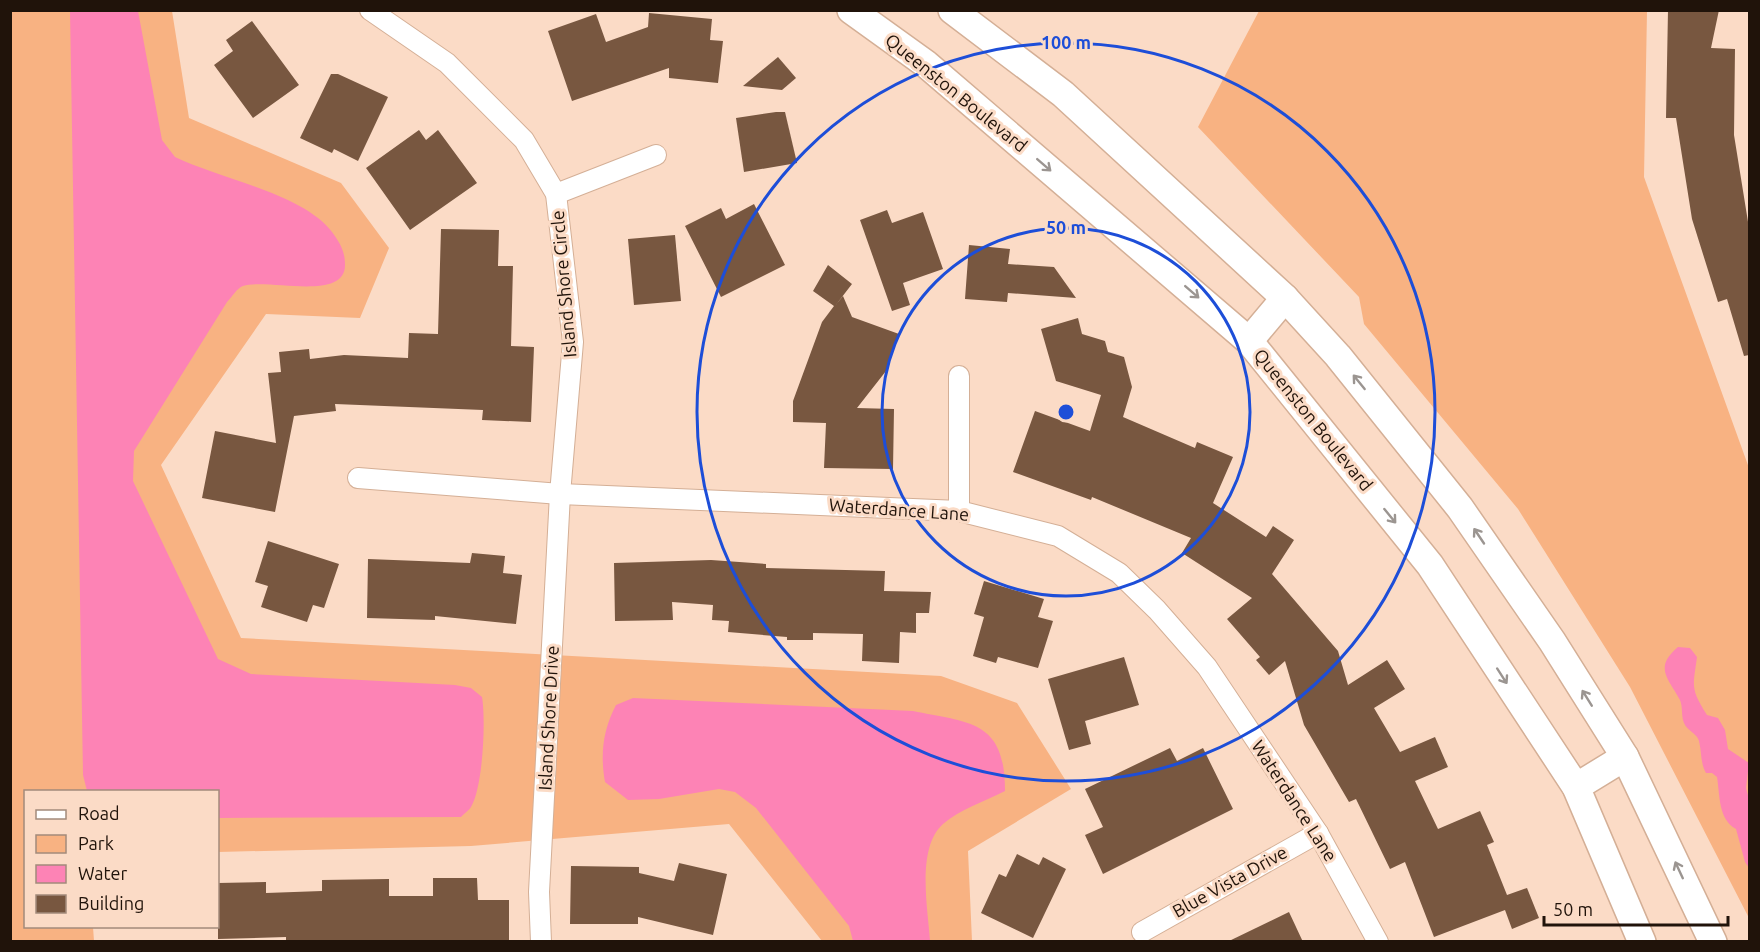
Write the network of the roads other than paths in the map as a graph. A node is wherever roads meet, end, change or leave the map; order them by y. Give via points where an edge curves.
1 (370, 10) edge
2 (851, 10) edge
3 (952, 10) edge
4 (656, 155) dead end
5 (556, 194) junction
6 (1285, 298) junction
7 (1249, 341) junction
8 (959, 376) dead end
9 (358, 478) dead end
10 (561, 494) junction
11 (959, 511) junction
12 (1625, 757) junction
13 (1576, 787) junction
14 (1318, 833) junction
15 (1142, 932) dead end
16 (541, 942) edge
17 (1378, 942) edge
18 (1642, 942) edge
19 (1713, 942) edge

1 - 5 street, Island Shore Circle via 447,63 524,140
2 -> 7 main road, Queenston Boulevard via 926,64
3 - 6 main road via 1063,94
4 - 5 street
5 - 10 street, Island Shore Circle via 573,342
6 - 7 main road
12 -> 6 main road via 1552,641 1460,508 1338,356
7 -> 13 main road, Queenston Boulevard via 1430,566
8 - 11 street
9 - 10 street, Waterdance Lane
10 - 11 street, Waterdance Lane
10 - 16 street, Island Shore Drive via 540,892
11 - 14 street, Waterdance Lane via 1058,536 1119,573 1207,667
12 - 13 main road
19 -> 12 main road
13 - 18 main road, Queenston Boulevard
14 - 15 street, Blue Vista Drive
14 - 17 street, Waterdance Lane

